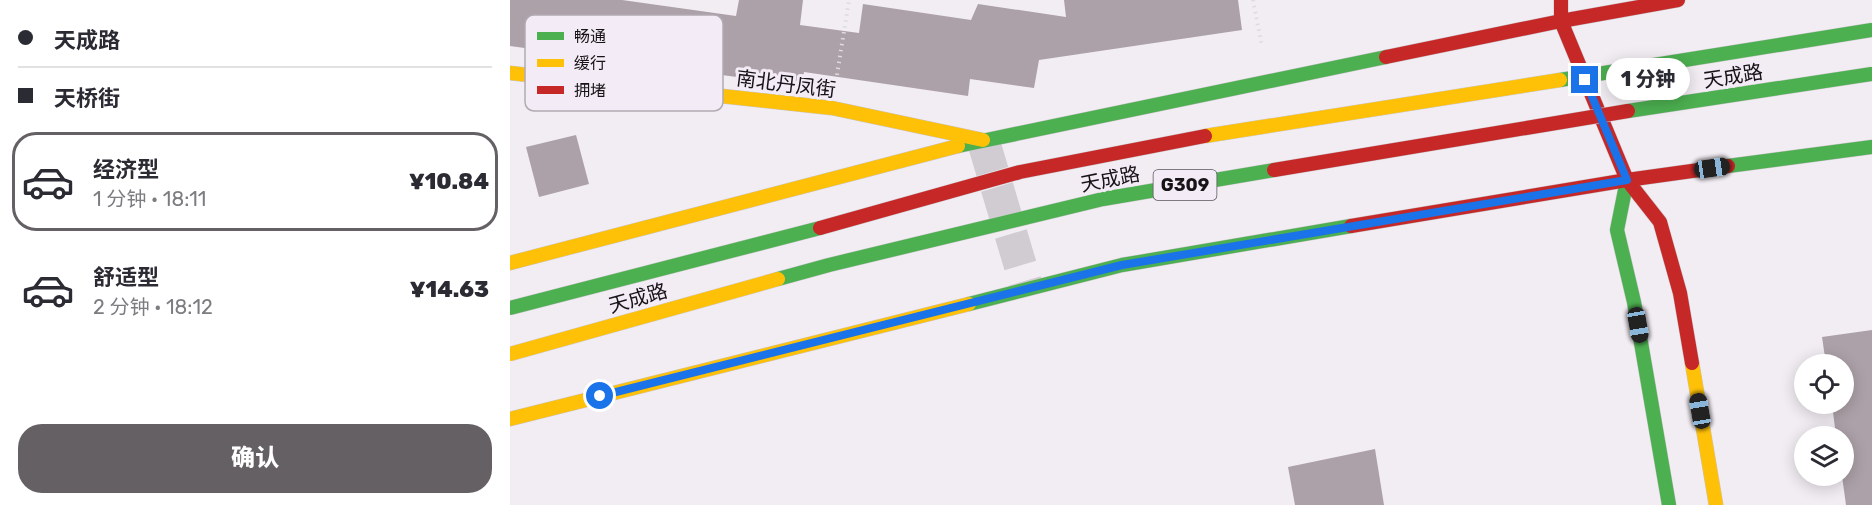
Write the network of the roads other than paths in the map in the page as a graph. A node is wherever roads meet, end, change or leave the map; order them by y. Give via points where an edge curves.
1 (1561, 0) edge
2 (1678, 0) edge
3 (1561, 21) junction
4 (1872, 30) edge
5 (510, 73) edge
6 (1872, 74) edge
7 (525, 75) edge
8 (723, 96) edge
9 (983, 140) junction
10 (1872, 147) edge
11 (1627, 180) junction
12 (510, 263) edge
13 (510, 308) edge
14 (510, 354) edge
15 (510, 419) edge
16 (1669, 505) edge
17 (1716, 505) edge

1 - 3 main road
2 - 3 main road
3 - 9 main road
3 - 11 main road
4 - 13 main road, 天成路 / G309, bridge via 1158,144 1020,172
5 - 7 main road, 南北丹凤街
6 - 14 main road, 天成路 / G309, bridge via 1506,130 1102,199 829,265
8 - 9 main road, 南北丹凤街 via 832,108
9 - 12 main road
10 - 11 main road
11 - 15 main road via 1122,265
11 - 16 main road via 1617,230 1634,302
11 - 17 main road via 1660,222 1680,293

